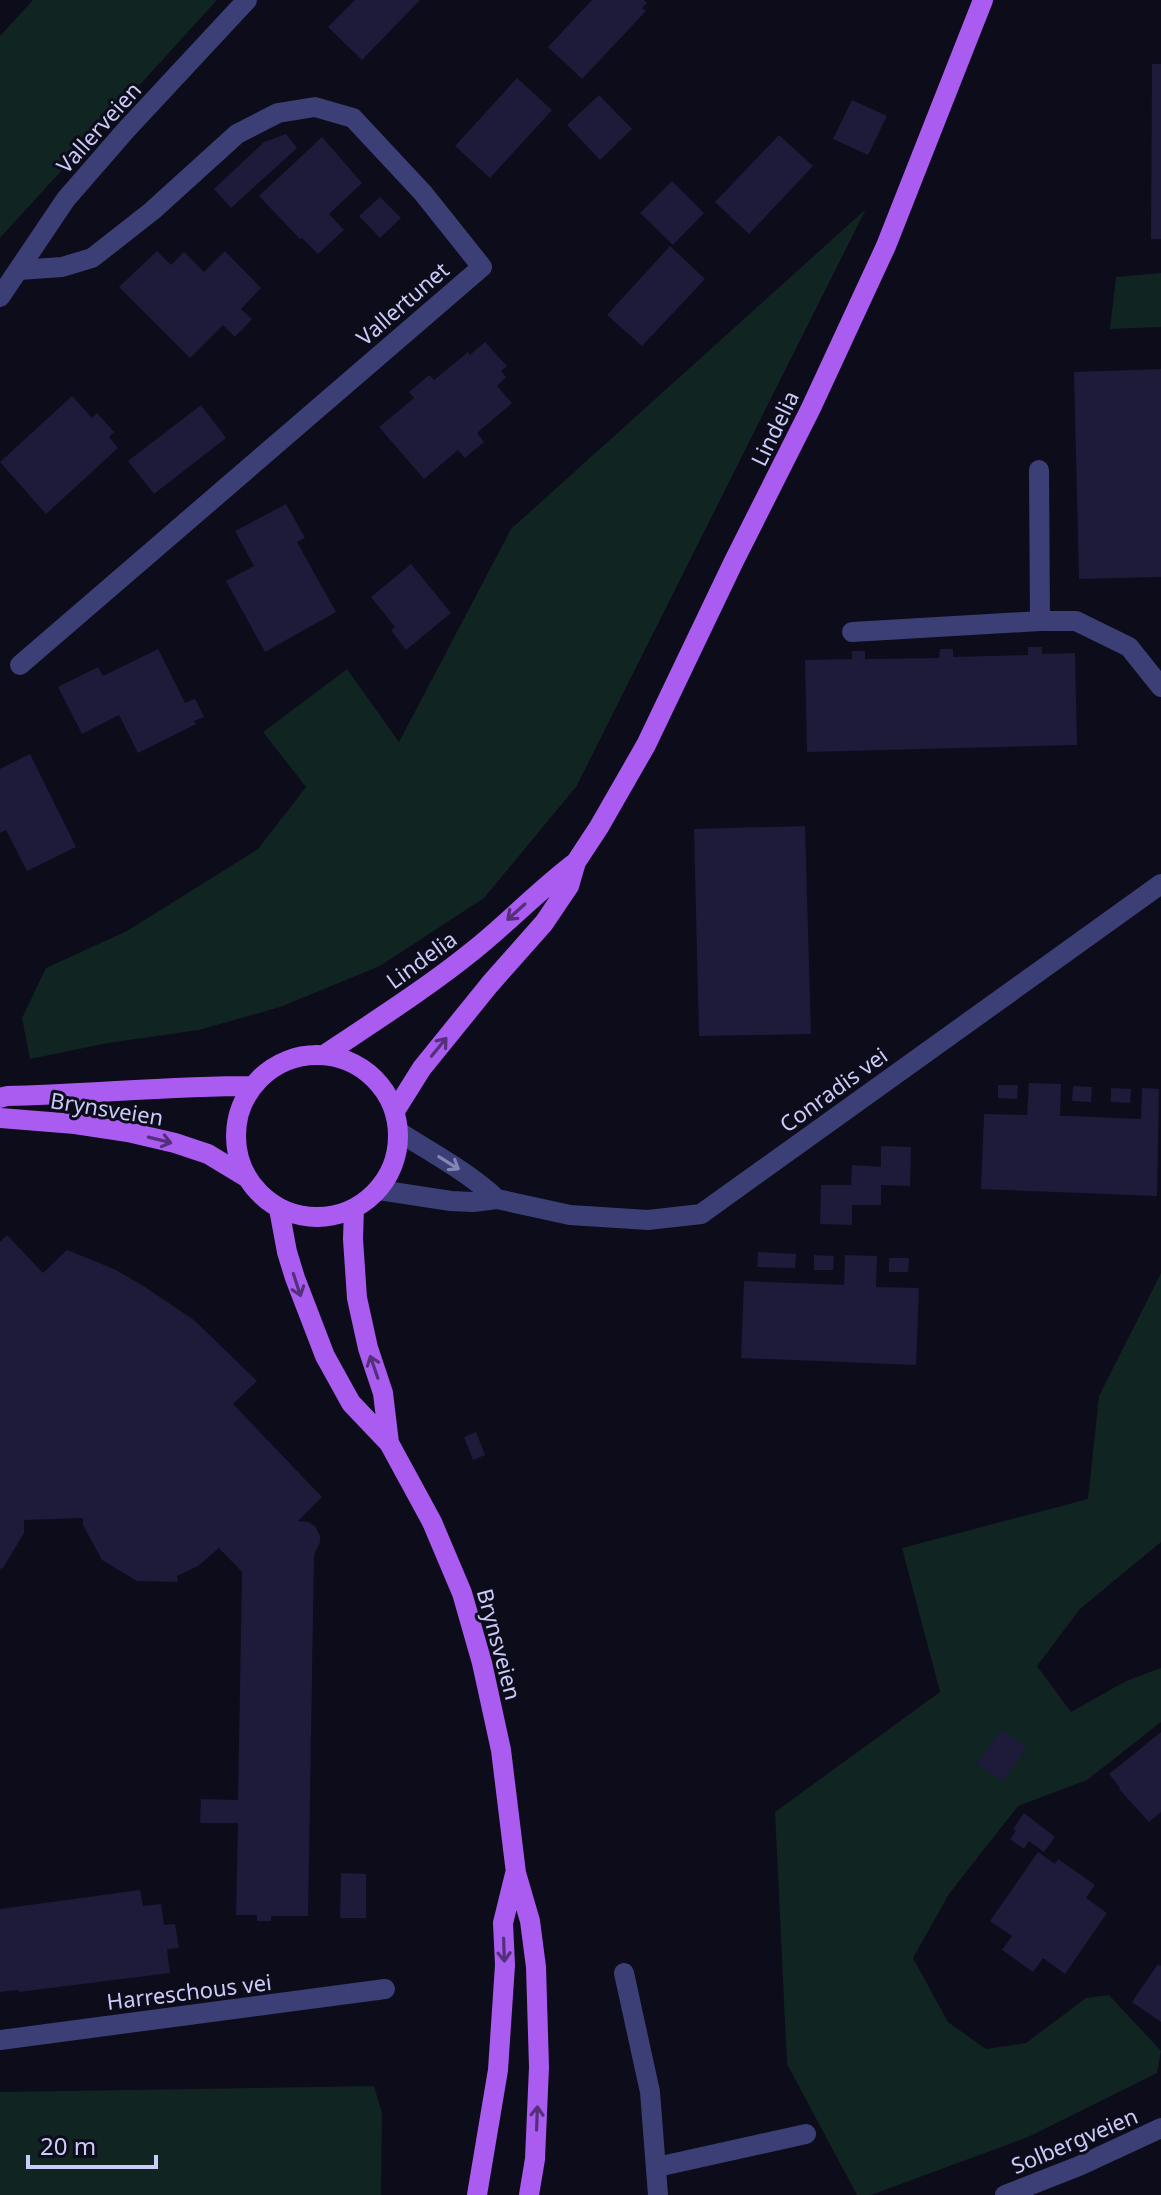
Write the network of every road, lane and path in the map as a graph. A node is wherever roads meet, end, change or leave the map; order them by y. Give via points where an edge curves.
1 (247, 0) edge
2 (983, 0) edge
3 (19, 270) junction
4 (0, 297) edge
5 (1039, 470) dead end
6 (1040, 621) junction
7 (852, 632) dead end
8 (20, 665) dead end
9 (1161, 687) edge
10 (576, 862) junction
11 (1161, 884) edge
12 (324, 1055) junction
13 (252, 1086) junction
14 (0, 1098) edge
15 (0, 1118) edge
16 (397, 1121) junction
17 (246, 1177) junction
18 (379, 1190) junction
19 (497, 1199) junction
20 (279, 1209) junction
21 (354, 1209) junction
22 (389, 1443) junction
23 (516, 1873) junction
24 (624, 1973) dead end
25 (385, 1989) dead end
26 (0, 2040) edge
27 (1161, 2128) edge
28 (806, 2134) dead end
29 (657, 2167) junction
30 (477, 2195) edge
31 (529, 2195) edge
32 (658, 2195) edge
33 (1005, 2195) edge

1 - 3 street, Vallerveien via 66,199
2 - 10 main road, Lindelia via 886,246 811,408 646,745
3 - 4 street, Vallerveien
3 - 8 street, Vallertunet via 62,267 92,258 237,134 278,113 315,107 353,118 482,267
5 - 6 street
6 - 7 street
6 - 9 street via 1076,621 1129,647
10 -> 12 main road, Lindelia via 476,949
16 -> 10 main road, Lindelia via 422,1068 544,923 569,886
11 - 19 street, Conradis vei via 701,1214 648,1220 570,1215
12 - 13 main road via 297,1057 272,1067
12 - 16 main road via 368,1072 384,1089
13 - 14 main road, Brynsveien
13 - 17 main road via 235,1131
15 -> 17 main road, Brynsveien via 140,1135 208,1154
16 - 18 main road via 395,1163
16 -> 19 street, Conradis vei
17 - 20 main road
18 - 19 street, Conradis vei via 451,1201
18 - 21 main road
20 - 21 main road via 304,1217
20 -> 22 main road, Brynsveien via 295,1278 325,1356 351,1403
22 -> 21 main road, Brynsveien via 383,1393 357,1298
22 - 23 main road, Brynsveien via 432,1522 470,1618 501,1750
23 -> 30 main road, Brynsveien via 503,1923 498,2070
31 -> 23 main road, Brynsveien via 539,2067 536,1967
24 - 29 street via 650,2092
25 - 26 street, Harreschous vei
27 - 33 street, Solbergveien
28 - 29 street
29 - 32 street

